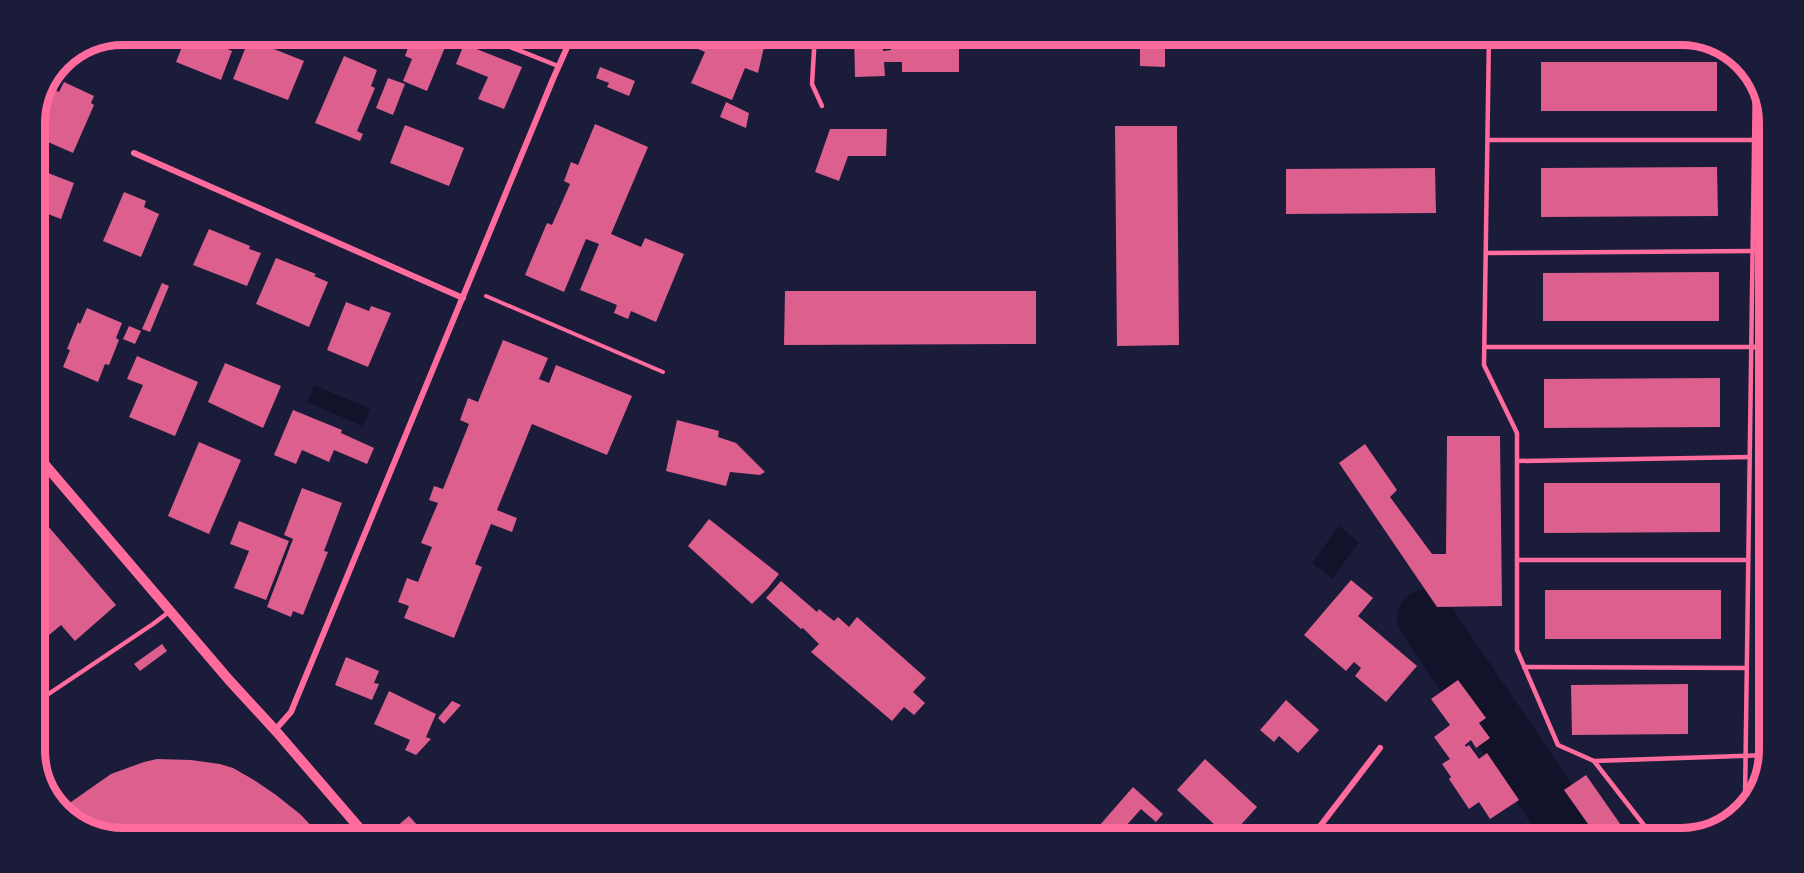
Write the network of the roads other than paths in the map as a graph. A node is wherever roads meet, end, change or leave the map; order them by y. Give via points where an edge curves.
1 (506, 45) edge
2 (514, 45) edge
3 (568, 45) edge
4 (814, 45) edge
5 (1489, 45) edge
6 (513, 48) junction
7 (558, 66) junction
8 (1755, 98) edge
9 (822, 106) dead end
10 (1488, 140) junction
11 (1755, 140) junction
12 (134, 153) dead end
13 (1753, 251) junction
14 (1486, 253) junction
15 (463, 298) junction
16 (1485, 347) junction
17 (1751, 347) junction
18 (1759, 347) edge
19 (1750, 457) junction
20 (1517, 461) junction
21 (45, 465) edge
22 (1517, 560) junction
23 (1748, 560) junction
24 (170, 611) junction
25 (1524, 666) junction
26 (1747, 668) junction
27 (45, 696) edge
28 (275, 730) junction
29 (1380, 748) dead end
30 (1746, 755) junction
31 (1758, 755) edge
32 (1594, 761) junction
33 (1745, 794) edge
34 (355, 828) edge
35 (1319, 828) edge
36 (1646, 828) edge

1 - 6 lane
2 - 6 lane
3 - 7 street
4 - 9 lane via 812,84
5 - 10 lane
6 - 7 lane
7 - 15 street
8 - 11 lane
10 - 11 lane
10 - 14 lane
11 - 13 lane
12 - 15 street
13 - 14 lane
13 - 17 lane
14 - 16 lane
15 - 28 street via 291,712
16 - 17 lane
16 - 20 lane via 1484,364 1517,433
17 - 18 street
17 - 19 lane
19 - 20 lane
19 - 23 lane
20 - 22 lane
21 - 24 street
22 - 23 lane
22 - 25 lane via 1517,650
23 - 26 lane
24 - 27 lane
24 - 28 street
25 - 26 lane
25 - 32 lane via 1558,745
26 - 30 lane
28 - 34 street
29 - 35 street
30 - 31 lane
30 - 32 lane
30 - 33 lane
32 - 36 lane

